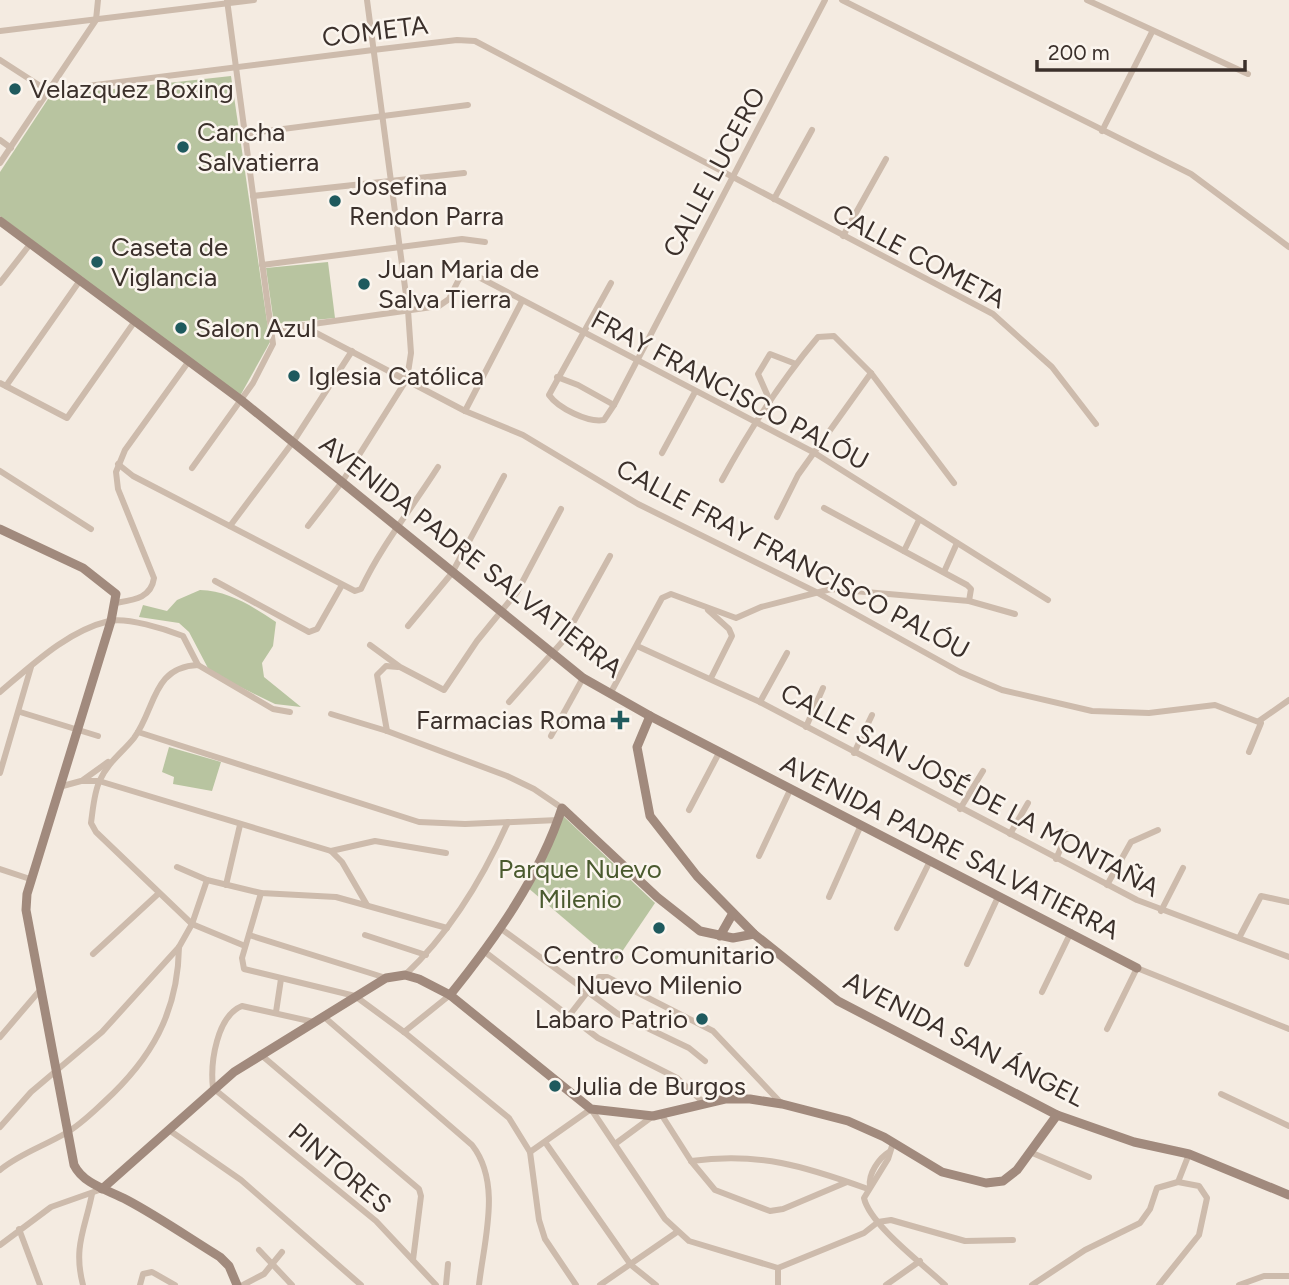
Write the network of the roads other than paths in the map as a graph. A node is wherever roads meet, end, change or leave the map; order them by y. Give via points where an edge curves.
1 (98, 0) edge
2 (254, 0) edge
3 (368, 0) edge
4 (825, 0) edge
5 (842, 0) edge
6 (1087, 0) edge
7 (228, 2) edge
8 (96, 20) junction
9 (0, 31) edge
10 (1152, 32) junction
11 (373, 50) junction
12 (0, 60) edge
13 (235, 68) junction
14 (1248, 74) dead end
15 (48, 91) junction
16 (468, 105) dead end
17 (382, 116) junction
18 (812, 130) dead end
19 (1102, 131) junction
20 (244, 134) junction
21 (0, 140) edge
22 (11, 148) junction
23 (886, 159) dead end
24 (0, 163) edge
25 (464, 173) dead end
26 (732, 178) junction
27 (392, 180) junction
28 (253, 196) junction
29 (774, 200) junction
30 (0, 221) edge
31 (844, 236) junction
32 (485, 242) dead end
33 (31, 243) junction
34 (399, 246) junction
35 (1289, 247) edge
36 (262, 265) junction
37 (80, 279) junction
38 (611, 283) dead end
39 (0, 284) edge
40 (522, 301) junction
41 (408, 310) junction
42 (135, 321) junction
43 (301, 325) junction
44 (271, 330) junction
45 (583, 332) junction
46 (352, 351) junction
47 (189, 361) junction
48 (636, 361) junction
49 (796, 364) junction
50 (871, 373) junction
51 (557, 377) junction
52 (407, 379) junction
53 (3, 385) edge
54 (695, 392) junction
55 (241, 400) junction
56 (770, 401) junction
57 (614, 405) junction
58 (465, 411) junction
59 (754, 422) junction
60 (1096, 424) dead end
61 (293, 442) junction
62 (813, 452) junction
63 (662, 453) dead end
64 (118, 464) junction
65 (438, 467) dead end
66 (192, 468) dead end
67 (0, 471) edge
68 (504, 476) dead end
69 (722, 480) dead end
70 (342, 482) junction
71 (954, 483) dead end
72 (824, 508) dead end
73 (561, 509) dead end
74 (777, 517) dead end
75 (919, 520) junction
76 (230, 526) junction
77 (308, 526) dead end
78 (91, 529) dead end
79 (398, 530) junction
80 (2, 534) edge
81 (957, 543) junction
82 (904, 551) junction
83 (610, 556) dead end
84 (944, 572) junction
85 (452, 573) junction
86 (215, 581) dead end
87 (342, 585) junction
88 (816, 592) junction
89 (115, 598) junction
90 (1048, 600) dead end
91 (969, 601) junction
92 (707, 609) junction
93 (502, 612) junction
94 (1015, 614) dead end
95 (111, 621) junction
96 (408, 626) dead end
97 (370, 645) dead end
98 (637, 646) junction
99 (551, 653) junction
100 (787, 653) dead end
101 (32, 665) junction
102 (198, 665) junction
103 (400, 667) junction
104 (583, 678) junction
105 (711, 678) junction
106 (823, 688) dead end
107 (0, 692) edge
108 (610, 694) junction
109 (1289, 700) edge
110 (509, 702) dead end
111 (760, 702) junction
112 (20, 712) junction
113 (290, 712) dead end
114 (331, 714) dead end
115 (872, 715) dead end
116 (650, 716) junction
117 (1259, 721) junction
118 (806, 727) junction
119 (78, 728) junction
120 (387, 731) junction
121 (138, 732) junction
122 (98, 736) dead end
123 (551, 736) dead end
124 (720, 751) junction
125 (1249, 752) dead end
126 (854, 754) junction
127 (113, 759) junction
128 (984, 771) dead end
129 (0, 773) edge
130 (81, 781) junction
131 (99, 781) junction
132 (58, 787) junction
133 (791, 788) junction
134 (1028, 803) dead end
135 (562, 808) junction
136 (960, 809) junction
137 (689, 810) dead end
138 (558, 820) junction
139 (508, 822) junction
140 (240, 825) junction
141 (861, 825) junction
142 (1158, 830) dead end
143 (1010, 834) junction
144 (1067, 834) dead end
145 (331, 851) junction
146 (446, 853) dead end
147 (759, 856) dead end
148 (1056, 859) junction
149 (930, 861) junction
150 (177, 867) dead end
151 (1183, 868) dead end
152 (0, 869) edge
153 (30, 879) junction
154 (207, 880) junction
155 (226, 885) junction
156 (1107, 885) junction
157 (261, 893) junction
158 (158, 894) junction
159 (829, 897) dead end
160 (998, 897) junction
161 (1289, 902) edge
162 (367, 905) junction
163 (1161, 911) junction
164 (733, 914) junction
165 (192, 924) junction
166 (447, 928) junction
167 (500, 928) junction
168 (897, 928) dead end
169 (1071, 932) junction
170 (754, 934) junction
171 (249, 935) junction
172 (365, 935) dead end
173 (720, 936) junction
174 (1239, 938) junction
175 (245, 946) junction
176 (178, 947) junction
177 (485, 952) junction
178 (93, 954) dead end
179 (426, 955) junction
180 (1289, 957) edge
181 (967, 964) dead end
182 (1137, 968) junction
183 (405, 975) junction
184 (386, 978) junction
185 (281, 979) junction
186 (41, 989) junction
187 (1042, 992) dead end
188 (587, 993) junction
189 (450, 995) junction
190 (355, 996) junction
191 (276, 1012) junction
192 (323, 1016) junction
193 (568, 1017) junction
194 (314, 1022) junction
195 (1107, 1029) dead end
196 (1289, 1029) edge
197 (404, 1032) junction
198 (0, 1037) edge
199 (260, 1054) junction
200 (705, 1061) dead end
201 (55, 1072) junction
202 (213, 1088) junction
203 (1221, 1094) dead end
204 (704, 1103) junction
205 (782, 1104) junction
206 (591, 1109) junction
207 (657, 1115) junction
208 (1057, 1115) junction
209 (1289, 1126) edge
210 (0, 1127) edge
211 (169, 1130) junction
212 (66, 1133) junction
213 (545, 1142) junction
214 (615, 1144) junction
215 (891, 1148) junction
216 (530, 1152) junction
217 (1030, 1152) junction
218 (1189, 1154) junction
219 (691, 1161) junction
220 (0, 1170) edge
221 (1089, 1177) dead end
222 (847, 1182) junction
223 (1178, 1182) junction
224 (869, 1187) junction
225 (102, 1189) junction
226 (92, 1194) junction
227 (1289, 1195) edge
228 (878, 1222) junction
229 (19, 1229) junction
230 (677, 1232) junction
231 (1013, 1240) dead end
232 (0, 1245) edge
233 (259, 1250) dead end
234 (282, 1252) dead end
235 (413, 1260) junction
236 (920, 1261) junction
237 (448, 1264) dead end
238 (272, 1265) junction
239 (631, 1265) junction
240 (778, 1268) junction
241 (1289, 1276) edge
242 (1165, 1278) junction
243 (479, 1282) edge
244 (40, 1285) edge
245 (83, 1285) edge
246 (140, 1285) edge
247 (175, 1285) edge
248 (237, 1285) edge
249 (243, 1285) edge
250 (292, 1285) edge
251 (361, 1285) edge
252 (436, 1285) edge
253 (446, 1285) edge
254 (486, 1285) edge
255 (576, 1285) edge
256 (600, 1285) edge
257 (656, 1285) edge
258 (778, 1285) edge
259 (886, 1285) edge
260 (945, 1285) edge
261 (1032, 1285) edge
262 (1158, 1285) edge
263 (1172, 1285) edge
264 (1239, 1285) edge

1 - 8 street
2 - 7 street
3 - 11 street
4 - 26 street, CALLE LUCERO
5 - 19 street
6 - 10 street
7 - 8 street
7 - 13 street
8 - 9 street
8 - 15 street
10 - 14 street
10 - 19 street
11 - 13 street, COMETA
11 - 17 street
11 - 26 street, COMETA via 475,41
12 - 15 street
13 - 15 street, COMETA
13 - 20 street
15 - 22 street
16 - 17 street
17 - 20 street
17 - 27 street
18 - 29 street
19 - 35 street via 1207,184
20 - 28 street
21 - 22 street
22 - 24 street
23 - 31 street
25 - 27 street
26 - 29 street, CALLE COMETA
26 - 48 street, CALLE LUCERO
27 - 28 street
27 - 34 street
28 - 36 street
29 - 31 street, CALLE COMETA
30 - 33 street, AVENIDA PADRE SALVATIERRA
31 - 60 street, CALLE COMETA via 993,314 1052,367
32 - 34 street via 462,239
33 - 37 street, AVENIDA PADRE SALVATIERRA
33 - 39 street
34 - 36 street
34 - 41 street
36 - 44 street
37 - 42 street, AVENIDA PADRE SALVATIERRA
37 - 53 street
38 - 45 street
40 - 41 street, FRAY FRANCISCO PALÓU via 469,272 461,275 449,299 439,306
40 - 45 street, FRAY FRANCISCO PALÓU
40 - 58 street
41 - 43 street
41 - 52 street via 411,353
42 - 47 street, AVENIDA PADRE SALVATIERRA
42 - 53 street via 69,416 64,418
43 - 44 street
43 - 46 street, CALLE FRAY FRANCISCO PALÓU
44 - 55 street via 273,344
45 - 48 street, FRAY FRANCISCO PALÓU
45 - 51 street
46 - 52 street, CALLE FRAY FRANCISCO PALÓU
46 - 61 street
47 - 55 street, AVENIDA PADRE SALVATIERRA
47 - 64 street
48 - 54 street, FRAY FRANCISCO PALÓU
48 - 57 street, CALLE LUCERO
49 - 50 street via 818,337 834,336
49 - 56 street
49 - 56 street via 770,354 758,374
50 - 62 street
50 - 71 street
51 - 57 street
51 - 57 street, CALLE LUCERO via 549,395 583,417 604,420
52 - 58 street, CALLE FRAY FRANCISCO PALÓU
52 - 70 street
54 - 59 street, FRAY FRANCISCO PALÓU
54 - 63 street
55 - 61 street, AVENIDA PADRE SALVATIERRA
55 - 66 street
56 - 59 street
58 - 88 street, CALLE FRAY FRANCISCO PALÓU via 523,435 638,503
59 - 62 street, FRAY FRANCISCO PALÓU
59 - 69 street
61 - 70 street, AVENIDA PADRE SALVATIERRA
61 - 76 street
62 - 74 street
62 - 75 street, FRAY FRANCISCO PALÓU
64 - 76 street
64 - 89 street via 118,489 154,578 147,594
65 - 79 street
67 - 78 street
68 - 85 street
70 - 77 street
70 - 79 street, AVENIDA PADRE SALVATIERRA
72 - 82 street
73 - 93 street
75 - 81 street, FRAY FRANCISCO PALÓU
75 - 82 street
76 - 87 street
79 - 85 street, AVENIDA PADRE SALVATIERRA
79 - 87 street via 375,558 361,589
80 - 89 street via 83,568
81 - 84 street
81 - 90 street, FRAY FRANCISCO PALÓU
82 - 84 street
83 - 99 street via 573,626
84 - 91 street via 971,589
85 - 93 street, AVENIDA PADRE SALVATIERRA
85 - 96 street
86 - 87 street via 309,632 317,629
88 - 91 street via 891,592
88 - 92 street via 736,618
88 - 117 street, CALLE FRAY FRANCISCO PALÓU via 1002,690 1092,711 1149,713 1215,705
89 - 95 street
91 - 94 street
92 - 98 street via 666,595
92 - 105 street via 732,636
93 - 99 street, AVENIDA PADRE SALVATIERRA
93 - 103 street via 444,690
95 - 101 street via 82,632
95 - 102 street via 162,628 183,636
95 - 119 street
97 - 103 street
98 - 105 street, CALLE SAN JOSÉ DE LA MONTAÑA
98 - 108 street
99 - 104 street, AVENIDA PADRE SALVATIERRA
99 - 110 street
100 - 111 street
101 - 107 street
101 - 112 street
102 - 113 street via 274,709
102 - 121 street via 183,665 171,672
103 - 120 street via 386,666 377,675
104 - 108 street, AVENIDA PADRE SALVATIERRA
104 - 123 street
105 - 111 street, CALLE SAN JOSÉ DE LA MONTAÑA
106 - 118 street
108 - 116 street, AVENIDA PADRE SALVATIERRA
109 - 117 street
111 - 118 street, CALLE SAN JOSÉ DE LA MONTAÑA
112 - 119 street
112 - 129 street
114 - 120 street
115 - 126 street
116 - 124 street, AVENIDA PADRE SALVATIERRA
116 - 164 street, AVENIDA SAN ÁNGEL via 637,747 650,816
117 - 125 street via 1259,733
118 - 126 street, CALLE SAN JOSÉ DE LA MONTAÑA
119 - 122 street
119 - 132 street
120 - 135 street via 507,776
121 - 127 street
121 - 139 street via 418,821
124 - 133 street, AVENIDA PADRE SALVATIERRA
124 - 137 street
126 - 136 street, CALLE SAN JOSÉ DE LA MONTAÑA
127 - 130 street
127 - 131 street
128 - 136 street
130 - 131 street
130 - 132 street
131 - 140 street
131 - 158 street via 93,828
132 - 153 street
133 - 141 street, AVENIDA PADRE SALVATIERRA
133 - 147 street
134 - 143 street
135 - 138 street
135 - 173 street via 657,897 700,931
136 - 143 street, CALLE SAN JOSÉ DE LA MONTAÑA
138 - 139 street
138 - 167 street via 547,849
139 - 166 street
140 - 145 street
140 - 155 street
141 - 149 street, AVENIDA PADRE SALVATIERRA
141 - 159 street
142 - 156 street via 1131,842
143 - 148 street, CALLE SAN JOSÉ DE LA MONTAÑA
144 - 148 street
145 - 146 street via 375,841
145 - 162 street
148 - 156 street, CALLE SAN JOSÉ DE LA MONTAÑA
149 - 160 street, AVENIDA PADRE SALVATIERRA
149 - 168 street
150 - 154 street
151 - 163 street
152 - 153 street
153 - 186 street via 26,910
154 - 155 street
154 - 165 street
155 - 157 street
156 - 163 street, CALLE SAN JOSÉ DE LA MONTAÑA
157 - 162 street via 336,897
157 - 171 street
158 - 165 street
158 - 178 street
160 - 169 street, AVENIDA PADRE SALVATIERRA
160 - 181 street
161 - 174 street via 1261,895
162 - 166 street
163 - 174 street, CALLE SAN JOSÉ DE LA MONTAÑA
164 - 170 street, AVENIDA SAN ÁNGEL
164 - 173 street
165 - 175 street
165 - 176 street
166 - 179 street
167 - 177 street
167 - 188 street
169 - 182 street, AVENIDA PADRE SALVATIERRA
169 - 187 street
170 - 173 street
170 - 208 street, AVENIDA SAN ÁNGEL via 838,1001
171 - 175 street
171 - 184 street
172 - 179 street
174 - 180 street, CALLE SAN JOSÉ DE LA MONTAÑA
175 - 185 street via 244,969
176 - 201 street via 102,1032
176 - 212 street via 169,1009 144,1062
177 - 189 street
177 - 193 street
179 - 183 street
182 - 195 street
182 - 196 street
183 - 184 street
183 - 189 street
184 - 190 street
185 - 190 street
185 - 191 street
186 - 198 street
186 - 201 street
188 - 193 street
188 - 200 street
188 - 205 street via 599,977 607,977 703,1024
189 - 197 street
189 - 206 street
190 - 192 street
190 - 197 street
191 - 194 street
191 - 202 street via 242,1006 228,1015 214,1060
192 - 194 street
192 - 243 street via 482,1157 489,1193
193 - 204 street via 598,1038 677,1077
194 - 199 street
197 - 216 street via 509,1118
199 - 202 street
199 - 235 street via 419,1189
201 - 210 street
201 - 212 street
202 - 211 street
202 - 235 street, PINTORES via 376,1221
203 - 209 street
204 - 205 street via 751,1098
204 - 207 street
205 - 215 street via 848,1121
206 - 207 street
206 - 213 street
206 - 214 street
207 - 214 street
207 - 219 street
208 - 217 street
208 - 218 street, AVENIDA SAN ÁNGEL via 1134,1142
211 - 225 street
211 - 251 street via 241,1180
212 - 220 street
212 - 225 street via 77,1170
213 - 216 street
213 - 239 street
214 - 230 street
215 - 217 street via 942,1172 985,1183 1003,1181
215 - 224 street
216 - 255 street via 545,1238
217 - 221 street
218 - 223 street
218 - 227 street, AVENIDA SAN ÁNGEL
219 - 222 street via 728,1156 758,1159 796,1165
219 - 222 street via 718,1192 770,1210 783,1209
222 - 224 street
223 - 242 street via 1205,1191 1207,1208 1199,1235
223 - 261 street via 1157,1188 1140,1223 1085,1250
224 - 228 street via 865,1203
225 - 226 street
225 - 248 street via 220,1257
226 - 229 street via 51,1207
226 - 245 street via 79,1242 77,1263
228 - 231 street via 891,1220 965,1241
228 - 236 street
228 - 240 street via 864,1233
229 - 232 street
229 - 244 street
230 - 239 street
230 - 240 street via 689,1241
233 - 238 street
234 - 238 street
235 - 252 street, PINTORES
236 - 259 street
236 - 260 street
237 - 253 street
238 - 249 street
238 - 250 street
239 - 256 street
239 - 257 street
240 - 258 street
241 - 264 street via 1264,1276
242 - 262 street
242 - 263 street
243 - 254 street
246 - 247 street via 143,1274 152,1272

